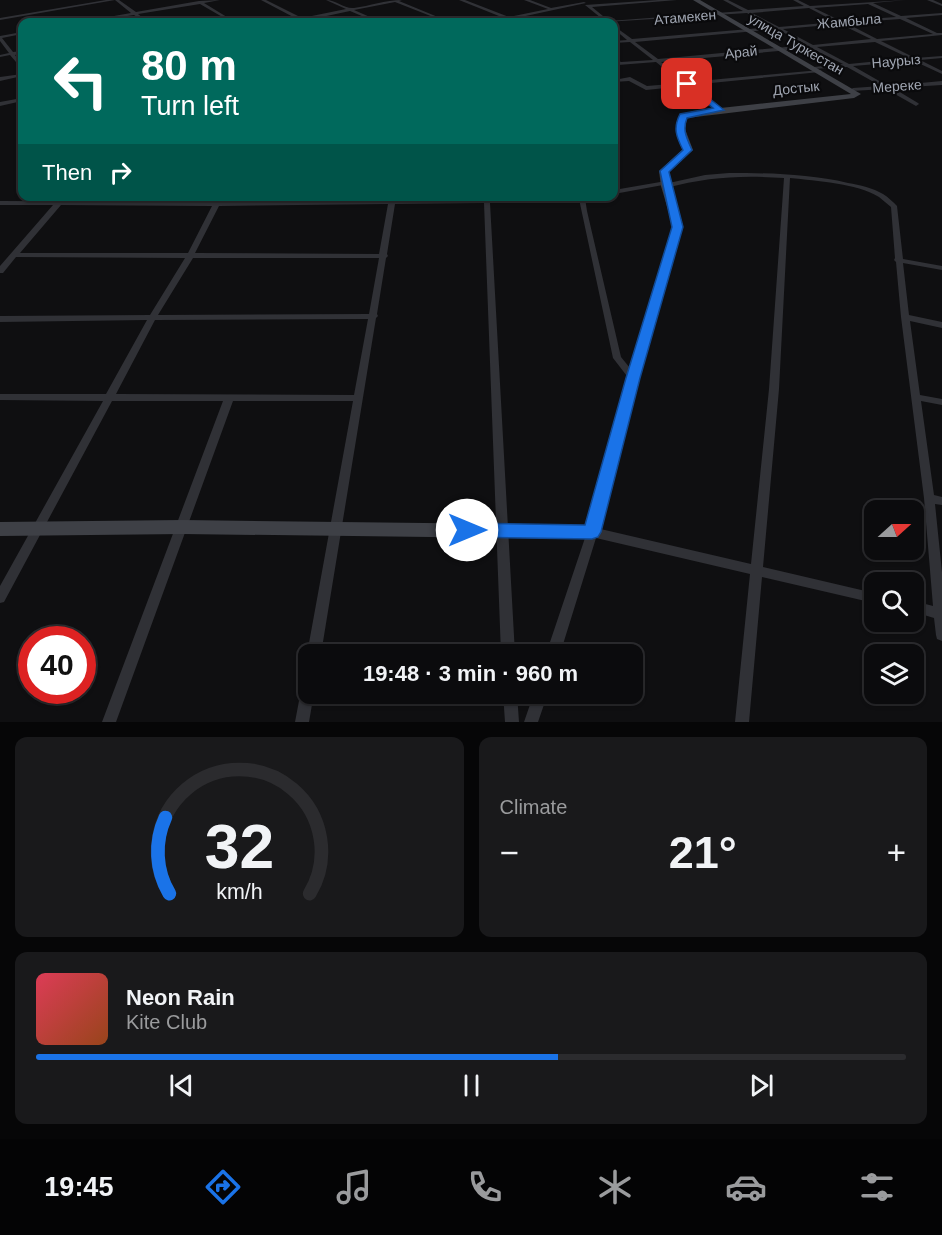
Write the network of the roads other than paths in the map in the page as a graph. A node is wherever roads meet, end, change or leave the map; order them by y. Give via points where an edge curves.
1 (115, 0) edge
2 (195, 0) edge
3 (218, 0) edge
4 (263, 0) edge
5 (328, 0) edge
6 (396, 0) edge
7 (461, 0) edge
8 (526, 0) edge
9 (675, 0) edge
10 (696, 0) edge
11 (725, 0) edge
12 (795, 0) edge
13 (904, 0) edge
14 (929, 0) edge
15 (864, 1) edge
16 (201, 3) junction
17 (584, 3) edge
18 (942, 5) edge
19 (809, 7) junction
20 (550, 9) junction
21 (350, 10) junction
22 (748, 12) junction
23 (134, 14) junction
24 (720, 14) junction
25 (942, 14) edge
26 (515, 16) junction
27 (900, 17) junction
28 (108, 18) edge
29 (140, 18) edge
30 (226, 18) edge
31 (298, 18) edge
32 (312, 18) edge
33 (369, 18) edge
34 (439, 18) edge
35 (509, 18) joint
36 (521, 18) edge
37 (604, 18) edge
38 (0, 19) edge
39 (618, 21) edge
40 (839, 22) junction
41 (777, 27) junction
42 (618, 30) edge
43 (748, 30) junction
44 (18, 34) edge
45 (941, 35) edge
46 (0, 38) edge
47 (875, 39) junction
48 (631, 40) junction
49 (618, 42) edge
50 (810, 45) junction
51 (778, 48) junction
52 (18, 53) edge
53 (12, 54) junction
54 (0, 56) edge
55 (942, 57) edge
56 (915, 59) junction
57 (656, 60) junction
58 (18, 62) edge
59 (618, 62) edge
60 (848, 65) junction
61 (817, 69) junction
62 (942, 73) edge
63 (18, 76) edge
64 (0, 79) edge
65 (618, 80) edge
66 (942, 83) edge
67 (687, 84) junction
68 (888, 87) junction
69 (853, 90) junction
70 (18, 101) edge
71 (0, 104) edge
72 (916, 104) dead end
73 (725, 109) junction
74 (787, 177) junction
75 (666, 184) junction
76 (618, 191) edge
77 (165, 201) edge
78 (218, 201) edge
79 (305, 201) edge
80 (487, 201) joint
81 (584, 201) edge
82 (392, 202) junction
83 (0, 203) edge
84 (59, 203) junction
85 (191, 254) junction
86 (14, 255) junction
87 (384, 256) junction
88 (898, 260) junction
89 (942, 268) edge
90 (0, 271) edge
91 (374, 316) junction
92 (153, 317) junction
93 (905, 317) junction
94 (0, 318) edge
95 (942, 325) edge
96 (633, 378) junction
97 (0, 397) edge
98 (110, 397) junction
99 (915, 397) junction
100 (229, 398) junction
101 (359, 398) junction
102 (942, 402) edge
103 (929, 498) junction
104 (942, 501) edge
105 (183, 527) junction
106 (0, 529) edge
107 (39, 529) junction
108 (502, 530) junction
109 (336, 531) junction
110 (592, 532) junction
111 (756, 570) junction
112 (864, 596) edge
113 (0, 598) edge
114 (924, 610) edge
115 (941, 614) edge
116 (942, 634) edge
117 (317, 644) edge
118 (508, 644) edge
119 (556, 644) edge
120 (305, 704) edge
121 (511, 704) edge
122 (537, 704) edge
123 (109, 722) edge
124 (302, 722) edge
125 (512, 722) edge
126 (531, 722) edge
127 (742, 722) edge

1 - 23 street
1 - 38 street
2 - 16 street
3 - 16 street
4 - 31 street
5 - 21 street
6 - 21 street
6 - 34 street
7 - 35 street
8 - 20 street
9 - 17 street
10 - 24 street, улица Туркестан
11 - 22 street
12 - 19 street
13 - 15 street, Атамекен
14 - 18 street
15 - 19 street, Атамекен
15 - 27 street
16 - 23 street
16 - 30 street
17 - 20 street
17 - 37 street
19 - 22 street, Атамекен
19 - 40 street
20 - 26 street
21 - 32 street
21 - 33 street
22 - 24 street, Атамекен
22 - 41 street
23 - 28 street
23 - 29 street
24 - 39 street, Атамекен
24 - 43 street, улица Туркестан
25 - 27 street, Жамбыла
26 - 35 street
26 - 36 street
27 - 40 street, Жамбыла
27 - 45 street
40 - 41 street, Жамбыла
40 - 47 street
41 - 43 street, Жамбыла
41 - 50 street
42 - 48 street
43 - 48 street, Жамбыла
43 - 51 street, улица Туркестан
44 - 46 street
45 - 47 street, Арай
46 - 53 street
47 - 50 street, Арай
47 - 56 street
48 - 49 street, Жамбыла
48 - 57 street
50 - 51 street, Арай
50 - 60 street
51 - 57 street, Арай
51 - 61 street, улица Туркестан
52 - 53 street
53 - 54 street
53 - 58 street
55 - 56 street, Наурыз
56 - 60 street, Наурыз
56 - 62 street
57 - 59 street, Арай
57 - 67 street
60 - 61 street, Наурыз
60 - 68 street
61 - 67 street, Наурыз
61 - 69 street, улица Туркестан
63 - 64 street
65 - 67 street, Наурыз via 630,79 644,88
66 - 68 street, Мереке
67 - 73 street
68 - 69 street, Мереке
68 - 72 street
69 - 73 street, Достык via 856,96
70 - 71 street
73 - 75 street via 683,116 681,136 687,150 666,169
74 - 75 street via 720,176
74 - 88 street via 829,180 891,201
74 - 111 street via 774,389
75 - 76 street
75 - 96 street via 678,227
77 - 84 street
78 - 85 street
79 - 82 street
80 - 82 street
80 - 108 street
81 - 96 street via 616,358
82 - 87 street
83 - 84 street
84 - 86 street
85 - 86 street
85 - 87 street
85 - 92 street
86 - 90 street
87 - 91 street
88 - 89 street
88 - 93 street
91 - 92 street
91 - 101 street
92 - 94 street
92 - 98 street
93 - 95 street
93 - 99 street
96 - 110 street
97 - 98 street
98 - 100 street
98 - 107 street
99 - 102 street
99 - 103 street
100 - 101 street
100 - 105 street
101 - 109 street
103 - 104 street
103 - 115 street
105 - 107 street
105 - 109 street
105 - 123 street
106 - 107 street
107 - 113 street
108 - 109 street
108 - 110 street
108 - 118 street
109 - 117 street
110 - 111 street
110 - 119 street
111 - 112 street
111 - 127 street
114 - 115 street
115 - 116 street
120 - 124 street
121 - 125 street
122 - 126 street

